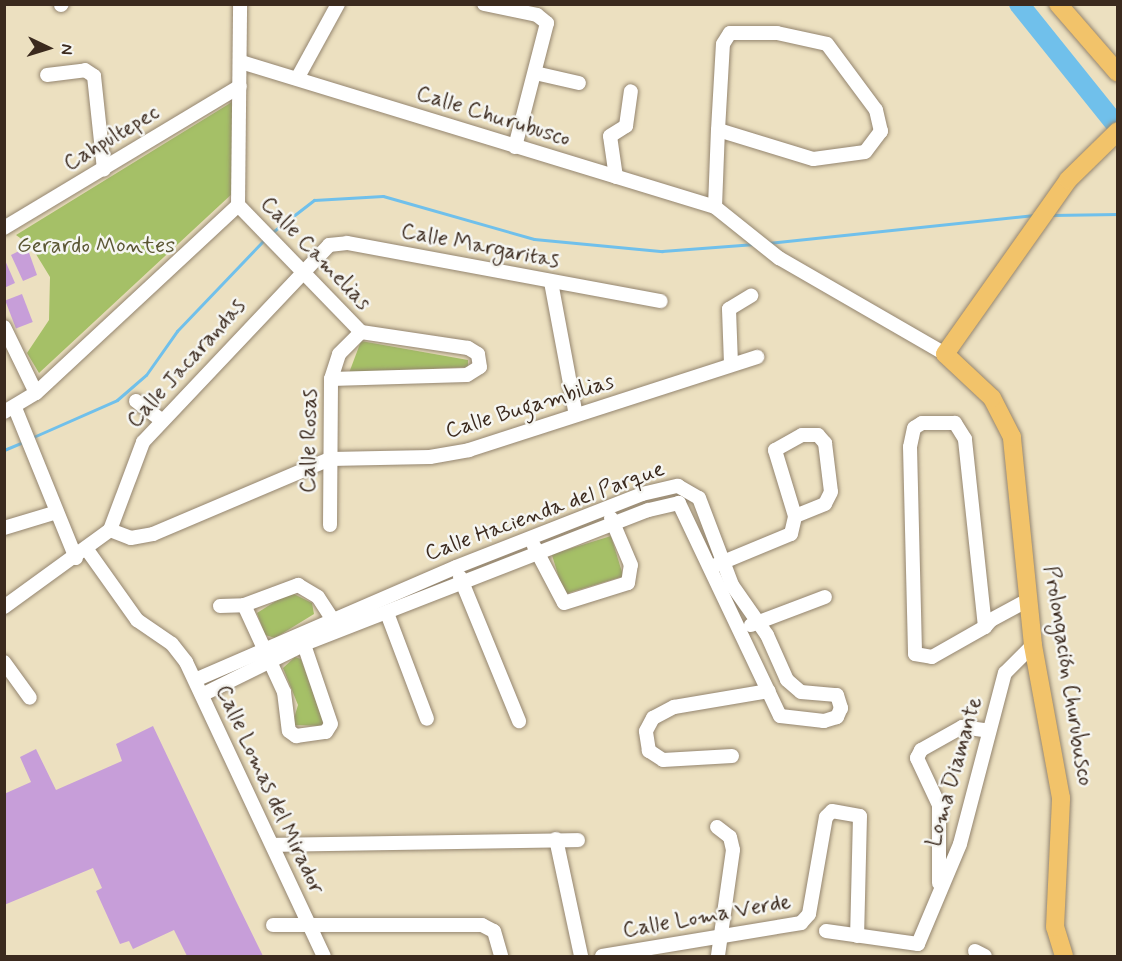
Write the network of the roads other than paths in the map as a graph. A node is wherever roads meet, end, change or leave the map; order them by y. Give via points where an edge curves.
1 (240, 4) edge
2 (338, 4) edge
3 (484, 4) edge
4 (1058, 4) edge
5 (241, 62) junction
6 (535, 73) junction
7 (1118, 73) edge
8 (47, 75) dead end
9 (298, 77) junction
10 (579, 83) dead end
11 (240, 86) junction
12 (631, 91) dead end
13 (718, 130) junction
14 (1118, 131) edge
15 (515, 147) junction
16 (104, 169) junction
17 (616, 177) junction
18 (238, 205) junction
19 (715, 207) junction
20 (729, 220) joint
21 (4, 228) edge
22 (300, 271) junction
23 (551, 282) junction
24 (751, 296) dead end
25 (661, 301) dead end
26 (4, 327) edge
27 (361, 332) junction
28 (945, 354) junction
29 (757, 357) dead end
30 (731, 364) junction
31 (331, 379) junction
32 (36, 393) junction
33 (136, 400) dead end
34 (10, 410) edge
35 (576, 415) junction
36 (161, 420) junction
37 (330, 459) junction
38 (688, 482) junction
39 (679, 503) junction
40 (607, 507) junction
41 (57, 512) junction
42 (795, 516) junction
43 (614, 524) junction
44 (330, 525) dead end
45 (4, 528) edge
46 (110, 530) junction
47 (531, 539) junction
48 (82, 554) junction
49 (537, 554) junction
50 (723, 563) junction
51 (456, 567) junction
52 (706, 569) junction
53 (463, 583) junction
54 (825, 597) dead end
55 (244, 605) junction
56 (1029, 605) junction
57 (220, 606) dead end
58 (4, 607) edge
59 (387, 613) junction
60 (332, 617) junction
61 (758, 622) junction
62 (985, 627) junction
63 (742, 630) junction
64 (302, 639) junction
65 (1033, 645) junction
66 (267, 658) junction
67 (4, 662) edge
68 (195, 680) junction
69 (769, 692) junction
70 (202, 695) junction
71 (30, 698) dead end
72 (428, 719) dead end
73 (519, 721) dead end
74 (989, 732) junction
75 (732, 756) dead end
76 (717, 827) dead end
77 (556, 838) junction
78 (578, 840) dead end
79 (273, 845) junction
80 (939, 888) junction
81 (273, 925) dead end
82 (309, 925) junction
83 (826, 931) dead end
84 (720, 936) junction
85 (858, 936) junction
86 (324, 957) edge
87 (501, 957) edge
88 (582, 957) edge
89 (602, 957) edge
90 (718, 957) edge
91 (1064, 957) edge

1 - 5 street
2 - 9 street
3 - 6 street via 541,16 547,29
4 - 7 main road
5 - 9 street, Calle Churubusco
5 - 11 street
6 - 10 street
6 - 15 street
8 - 16 street via 85,70 94,76
9 - 15 street, Calle Churubusco
11 - 16 street, Cahpultepec
11 - 18 street
12 - 17 street via 626,126 610,136
13 - 13 street via 813,159 866,152 880,131 876,110 836,50 817,39 749,31 730,33 723,44
13 - 19 street
14 - 28 main road via 1068,180
15 - 17 street, Calle Churubusco
16 - 21 street, Cahpultepec
17 - 19 street, Calle Churubusco
18 - 22 street, Calle Camelias
18 - 32 street
19 - 20 street, Calle Churubusco
20 - 28 street, Prolongación Churubusco via 779,258
22 - 23 street, Calle Margaritas via 329,245 347,243
22 - 27 street, Calle Camelias
22 - 36 street, Calle Jacarandas
23 - 25 street, Calle Margaritas
23 - 35 street
24 - 30 street via 729,309
26 - 32 street
27 - 31 street, Calle Rosas via 339,354
27 - 31 street via 468,348 480,358 480,367 467,375
28 - 56 main road, Prolongación Churubusco via 992,398 1010,430
29 - 30 street, Calle Bugambilias
30 - 35 street, Calle Bugambilias
31 - 37 street, Calle Rosas
32 - 34 street
33 - 36 street
34 - 41 street
35 - 37 street, Calle Bugambilias via 446,455
36 - 46 street, Calle Jacarandas via 136,457
37 - 44 street, Calle Rosas
37 - 46 street, Calle Bugambilias via 153,534 131,537
38 - 39 street, Calle Hacienda del Parque
38 - 40 street, Calle Hacienda del Parque
38 - 50 street, Calle Hacienda del Parque via 699,498
39 - 43 street, Calle Hacienda del Parque
39 - 52 street, Calle Hacienda del Parque
40 - 43 street
40 - 47 street, Calle Hacienda del Parque
41 - 45 street
41 - 48 street
42 - 42 street via 775,450 802,435 818,435 825,443 831,492 825,504
42 - 50 street via 787,538
43 - 49 street, Calle Hacienda del Parque
43 - 49 street via 632,571 628,583 564,603
46 - 48 street
47 - 49 street
47 - 51 street, Calle Hacienda del Parque
48 - 58 street
48 - 68 street, Calle Lomas del Mirador via 137,620 172,644
49 - 53 street, Calle Hacienda del Parque
50 - 52 street
50 - 61 street, Calle Hacienda del Parque
51 - 53 street
51 - 60 street, Calle Hacienda del Parque
52 - 63 street, Calle Hacienda del Parque
53 - 59 street, Calle Hacienda del Parque
53 - 73 street
54 - 61 street
55 - 57 street
55 - 60 street via 298,585 318,597
55 - 66 street
56 - 62 street
56 - 65 main road, Prolongación Churubusco
59 - 64 street, Calle Hacienda del Parque
59 - 72 street
60 - 64 street, Calle Hacienda del Parque
61 - 63 street
61 - 69 street, Calle Hacienda del Parque via 793,688 837,695 839,713 824,721 784,719
62 - 62 street via 927,659 915,654 910,447 914,428 922,423 955,423 965,439
63 - 69 street, Calle Hacienda del Parque
64 - 66 street, Calle Hacienda del Parque
64 - 66 street via 327,703 330,728 296,736 289,731 286,700
65 - 74 street, Loma Diamante via 1008,667
65 - 91 main road, Prolongación Churubusco via 1061,798 1055,927
66 - 68 street, Calle Hacienda del Parque
66 - 70 street, Calle Hacienda del Parque
67 - 71 street
68 - 70 street, Calle Lomas del Mirador
69 - 75 street via 674,707 653,718 646,731 649,751 663,760
70 - 79 street, Calle Lomas del Mirador
74 - 80 street, Loma Diamante via 960,843
74 - 80 street via 962,727 921,750 918,758 939,805
76 - 84 street via 730,837 733,850
77 - 78 street
77 - 79 street
77 - 88 street
79 - 82 street, Calle Lomas del Mirador
80 - 85 street, Loma Diamante via 921,938 910,946
81 - 82 street
82 - 86 street, Calle Lomas del Mirador
82 - 87 street via 482,925 494,931
83 - 85 street
84 - 85 street, Calle Loma Verde via 806,919 825,817 843,811 858,813 861,820
84 - 89 street, Calle Loma Verde
84 - 90 street

